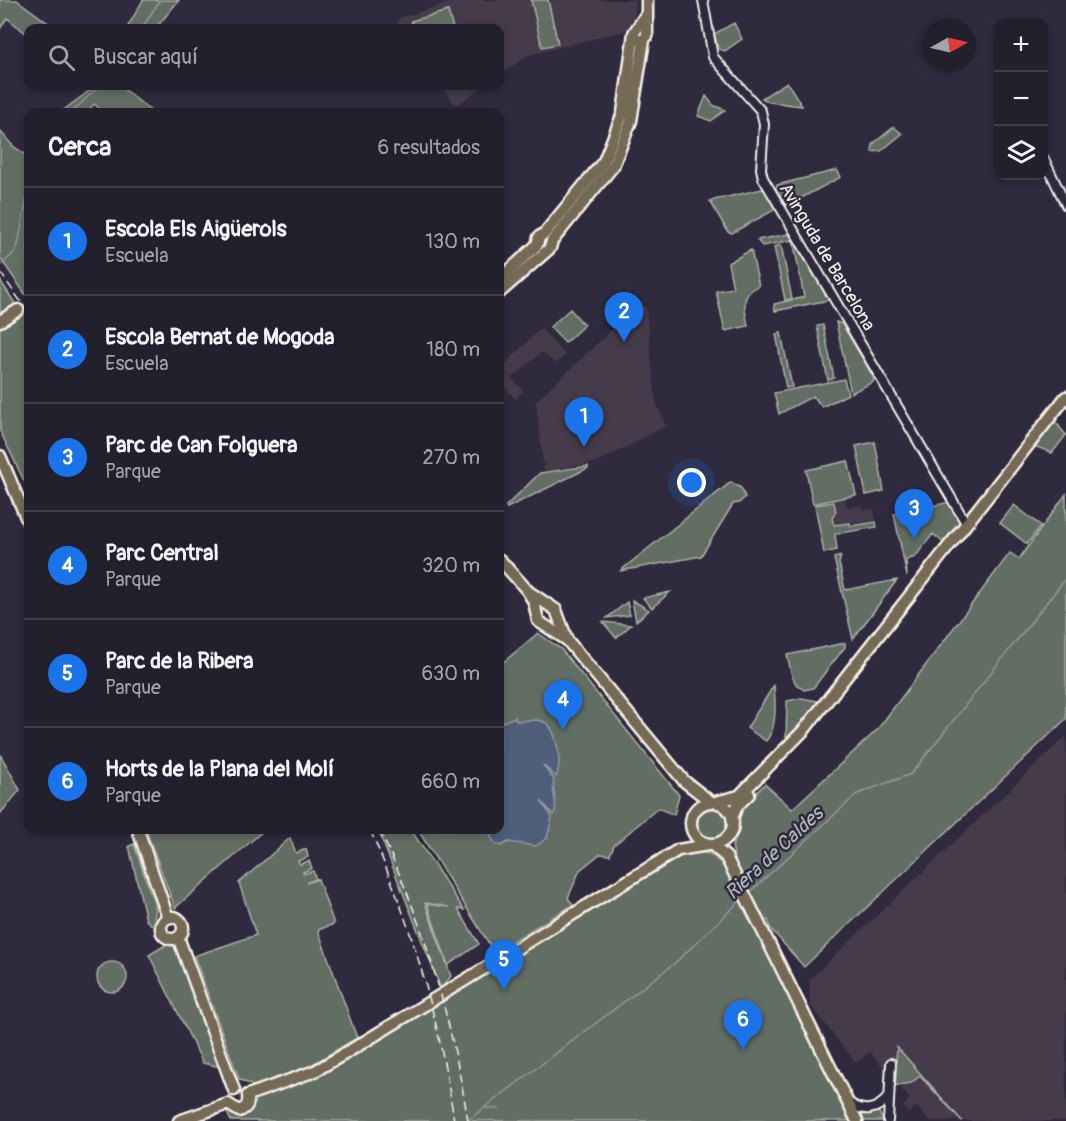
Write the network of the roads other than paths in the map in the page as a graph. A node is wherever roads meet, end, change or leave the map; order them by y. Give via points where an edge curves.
1 (647, 0) edge
2 (703, 0) edge
3 (1048, 167) edge
4 (1066, 205) edge
5 (545, 243) junction
6 (504, 276) edge
7 (504, 288) edge
8 (18, 310) dead end
9 (0, 321) edge
10 (1066, 397) edge
11 (0, 456) edge
12 (24, 513) edge
13 (976, 513) junction
14 (966, 524) junction
15 (504, 564) edge
16 (539, 604) junction
17 (557, 628) junction
18 (684, 781) junction
19 (713, 802) junction
20 (693, 812) junction
21 (732, 818) junction
22 (690, 824) junction
23 (139, 834) edge
24 (728, 837) junction
25 (710, 845) junction
26 (678, 850) junction
27 (726, 857) junction
28 (891, 1063) dead end
29 (234, 1090) junction
30 (248, 1095) junction
31 (889, 1096) junction
32 (844, 1098) junction
33 (228, 1104) junction
34 (855, 1120) edge
35 (180, 1121) edge
36 (888, 1121) edge

1 - 5 main road via 625,121 610,172
2 - 14 street, Avinguda de Barcelona via 713,57 761,111 761,173
3 - 4 street
5 - 6 main road
5 - 7 main road
8 - 9 main road
10 - 13 main road
11 - 12 main road
13 - 14 main road
13 - 21 main road via 966,534 829,710 737,806
14 - 19 main road via 804,730 739,796
15 - 16 main road
16 - 17 main road via 538,621
16 - 17 main road via 554,606 560,616
17 - 18 main road
18 - 19 main road
18 - 20 main road
19 - 20 main road
19 - 21 main road via 726,808
20 - 22 main road
21 - 24 main road
22 - 25 main road via 698,840
22 - 26 main road
23 - 29 main road via 168,918 162,924 163,934 170,939 178,937
24 - 25 main road
24 - 27 main road
25 - 26 main road
25 - 27 main road
26 - 30 main road via 341,1056 307,1074
27 - 32 main road
28 - 31 street
29 - 30 main road
29 - 33 main road via 228,1095
30 - 33 main road via 249,1102 239,1111
31 - 32 street via 878,1107 868,1110
31 - 36 street
32 - 34 main road
33 - 35 main road

